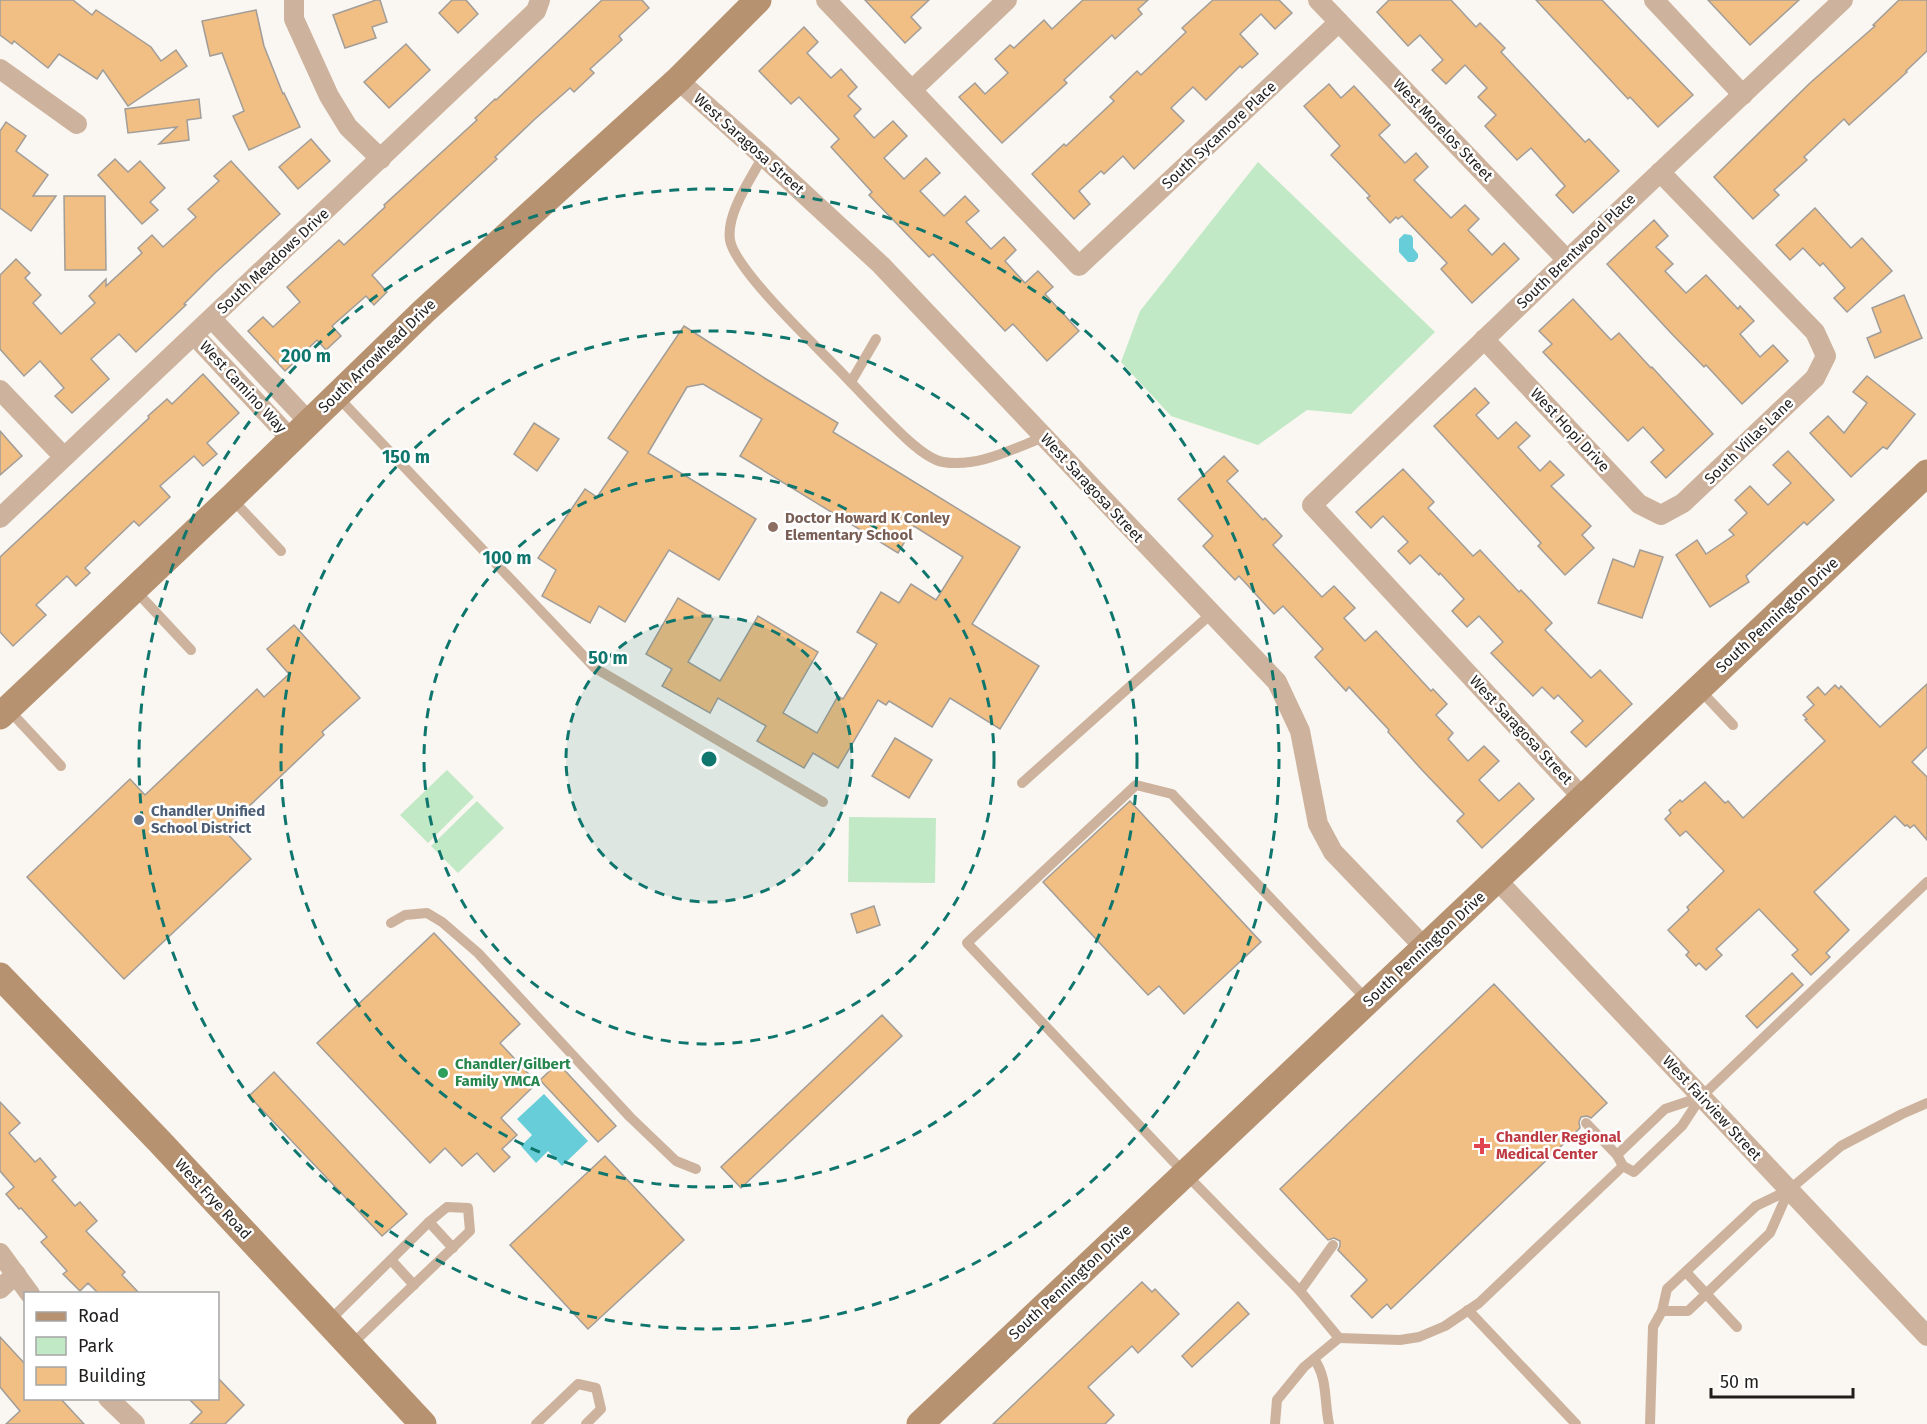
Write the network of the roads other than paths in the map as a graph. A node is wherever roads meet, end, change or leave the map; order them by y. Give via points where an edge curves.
1 (294, 0) edge
2 (540, 0) edge
3 (758, 0) edge
4 (826, 0) edge
5 (1007, 0) edge
6 (1318, 0) edge
7 (1654, 0) edge
8 (1844, 0) edge
9 (1339, 22) junction
10 (0, 69) edge
11 (678, 80) junction
12 (912, 90) junction
13 (1743, 95) junction
14 (77, 124) dead end
15 (764, 156) junction
16 (381, 159) junction
17 (1660, 172) junction
18 (1567, 260) junction
19 (212, 319) junction
20 (194, 335) junction
21 (876, 339) dead end
22 (1484, 339) junction
23 (851, 382) junction
24 (0, 390) edge
25 (336, 395) junction
26 (300, 431) junction
27 (1044, 437) junction
28 (64, 457) junction
29 (1927, 473) edge
30 (231, 498) junction
31 (1312, 505) joint
32 (1661, 515) joint
33 (0, 518) edge
34 (281, 551) dead end
35 (134, 588) junction
36 (1211, 614) junction
37 (191, 650) dead end
38 (1699, 688) junction
39 (4, 712) edge
40 (1733, 725) dead end
41 (61, 766) dead end
42 (1022, 783) dead end
43 (1583, 798) junction
44 (823, 802) dead end
45 (1497, 880) junction
46 (1927, 882) edge
47 (391, 923) dead end
48 (1425, 948) junction
49 (0, 976) edge
50 (1368, 1002) junction
51 (1701, 1097) junction
52 (1927, 1103) edge
53 (1586, 1123) dead end
54 (1617, 1155) junction
55 (1623, 1166) junction
56 (696, 1169) dead end
57 (1185, 1174) junction
58 (1789, 1190) junction
59 (429, 1222) junction
60 (1333, 1245) dead end
61 (453, 1248) junction
62 (0, 1252) edge
63 (391, 1260) junction
64 (1686, 1272) junction
65 (16, 1274) junction
66 (414, 1285) junction
67 (0, 1289) edge
68 (1300, 1291) junction
69 (29, 1292) edge
70 (1706, 1293) junction
71 (1468, 1310) junction
72 (1662, 1311) junction
73 (328, 1322) junction
74 (1737, 1327) dead end
75 (1927, 1336) edge
76 (1339, 1338) junction
77 (350, 1346) junction
78 (1314, 1359) junction
79 (110, 1400) edge
80 (539, 1423) edge
81 (135, 1424) edge
82 (423, 1424) edge
83 (586, 1424) edge
84 (920, 1424) edge
85 (1275, 1424) edge
86 (1329, 1424) edge
87 (1576, 1424) edge
88 (1650, 1424) edge

1 - 16 street via 294,19 329,96 348,127
2 - 16 street, South Meadows Drive via 536,11
3 - 11 street, South Arrowhead Drive
4 - 12 street
5 - 12 street
6 - 9 street, West Morelos Street
7 - 13 street
8 - 13 street, South Brentwood Place
9 - 12 street, South Sycamore Place via 1079,267
9 - 18 street, West Morelos Street
10 - 14 street
11 - 15 street, West Saragosa Street
11 - 25 street, South Arrowhead Drive
13 - 17 street, South Brentwood Place
15 - 23 lane via 731,221 730,241 738,258 778,307
15 - 27 street, West Saragosa Street via 880,265
16 - 19 street, South Meadows Drive
17 - 18 street, South Brentwood Place
17 - 32 street, South Villas Lane via 1815,332 1826,356 1815,378 1683,503
18 - 22 street, South Brentwood Place
19 - 20 street, South Meadows Drive
19 - 26 street, West Camino Way
20 - 26 street, West Camino Way
20 - 28 street, South Meadows Drive
21 - 23 lane
22 - 31 street, South Brentwood Place
22 - 32 street, West Hopi Drive via 1639,504
23 - 27 lane via 909,441 943,462 989,459
24 - 28 street
25 - 26 street, South Arrowhead Drive
25 - 44 lane via 594,668
26 - 30 street, South Arrowhead Drive
27 - 36 street, West Saragosa Street
28 - 33 street, South Meadows Drive
29 - 38 street, South Pennington Drive
30 - 34 lane
30 - 35 street, South Arrowhead Drive
31 - 43 street, West Saragosa Street
35 - 37 lane
35 - 39 street, South Arrowhead Drive
36 - 42 lane
36 - 48 street, West Saragosa Street via 1277,682 1300,732 1318,824 1333,852
38 - 40 lane
38 - 43 street, South Pennington Drive
39 - 41 lane
43 - 45 street, South Pennington Drive
45 - 48 street, South Pennington Drive
45 - 51 street, West Fairview Street
46 - 51 lane
47 - 56 lane via 405,915 427,913 442,922 478,953 630,1117 676,1161
48 - 50 street, South Pennington Drive
49 - 73 street, West Frye Road
50 - 57 street, South Pennington Drive
50 - 57 lane via 1172,794 1136,785 967,942
51 - 54 lane via 1665,1109
51 - 55 lane via 1682,1126 1634,1172
51 - 58 street, West Fairview Street
52 - 58 lane via 1841,1146
53 - 54 lane
54 - 55 lane
55 - 71 lane
57 - 68 lane
57 - 84 street, South Pennington Drive
58 - 64 lane via 1756,1206
58 - 70 lane via 1770,1233
58 - 75 street, West Fairview Street
59 - 61 lane
59 - 61 lane via 447,1207 468,1208 470,1231
59 - 63 lane
60 - 68 lane
61 - 66 lane
62 - 65 street
63 - 66 lane
63 - 73 lane
64 - 70 lane
64 - 72 lane via 1667,1289
65 - 67 street
65 - 69 street
66 - 77 lane
68 - 76 lane
70 - 72 lane via 1688,1311
70 - 74 lane
71 - 76 lane via 1419,1337
71 - 87 lane
72 - 88 lane via 1653,1327
73 - 77 street, West Frye Road
76 - 78 lane
77 - 82 street, West Frye Road
78 - 85 lane via 1276,1400
78 - 86 lane via 1323,1379
79 - 81 street
80 - 83 lane via 578,1384 596,1388 601,1409

